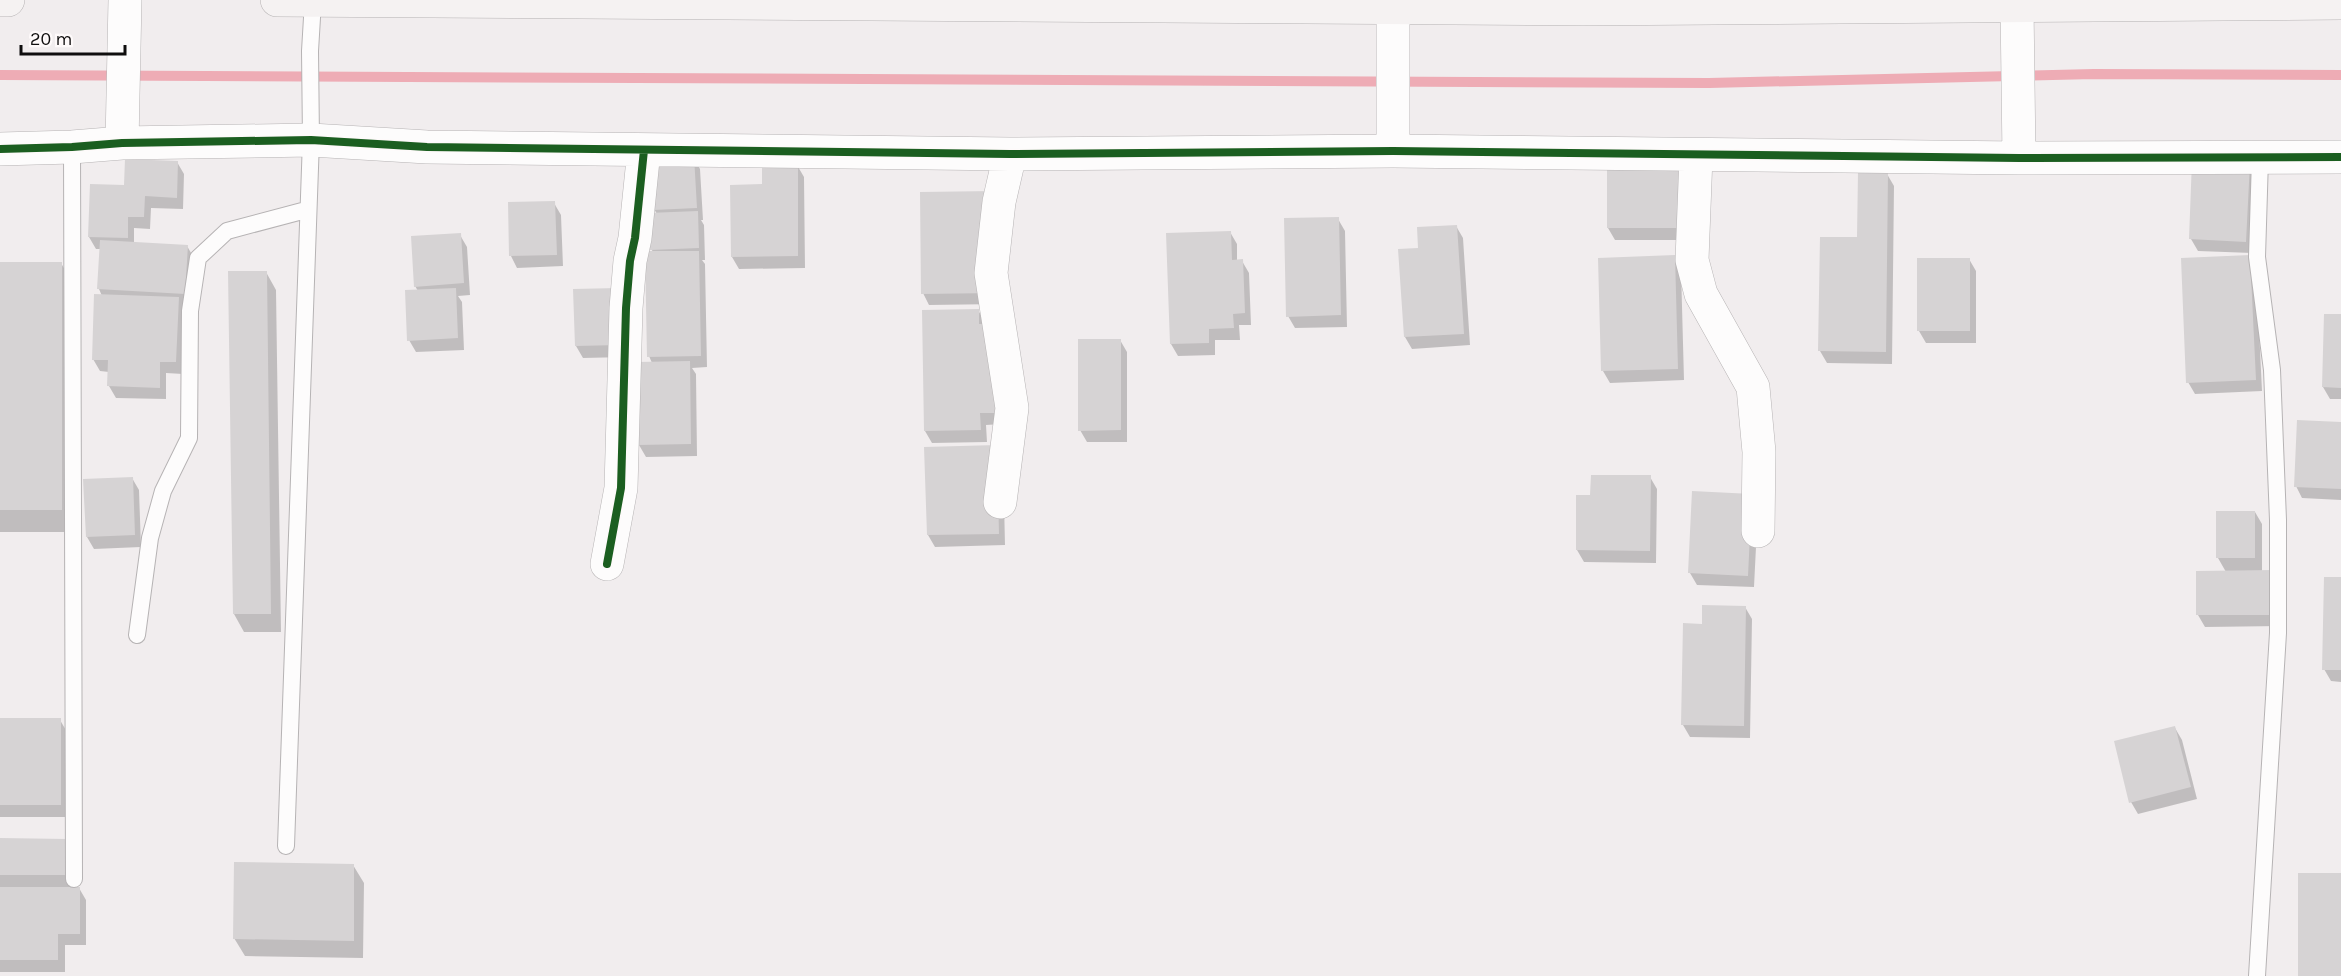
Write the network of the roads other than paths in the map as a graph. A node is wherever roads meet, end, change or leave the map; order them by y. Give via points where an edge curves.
1 (0, 0) edge
2 (8, 0) edge
3 (125, 0) edge
4 (277, 0) edge
5 (313, 1) edge
6 (841, 2) edge
7 (2341, 3) edge
8 (1099, 4) edge
9 (1582, 4) edge
10 (2017, 5) junction
11 (1394, 8) junction
12 (121, 131) junction
13 (310, 140) junction
14 (1393, 143) junction
15 (72, 147) junction
16 (0, 149) edge
17 (644, 150) junction
18 (2018, 150) junction
19 (1010, 154) junction
20 (1696, 156) junction
21 (2341, 158) edge
22 (2260, 159) junction
23 (306, 210) junction
24 (1000, 502) dead end
25 (1758, 531) dead end
26 (607, 564) dead end
27 (137, 636) dead end
28 (286, 846) dead end
29 (74, 879) dead end
30 (2257, 976) edge

1 - 2 main road
3 - 12 street
4 - 5 main road
5 - 6 main road
5 - 13 lane
6 - 8 main road
7 - 10 main road
8 - 11 main road
9 - 10 main road
9 - 11 main road
10 - 18 street
11 - 14 street
12 - 13 street
12 - 15 street
13 - 17 street via 427,147
13 - 23 lane
14 - 19 street
14 - 20 street
15 - 16 street
15 - 29 lane
17 - 19 street
17 - 26 street via 626,308 621,488
18 - 20 street
18 - 22 street
19 - 24 street via 999,202 991,273 1012,408
20 - 25 street via 1692,260 1701,294 1753,387 1760,452
21 - 22 street
22 - 30 lane via 2257,257 2272,370 2278,633
23 - 27 lane via 227,231 198,258 190,311 189,438 163,491 150,538
23 - 28 lane

